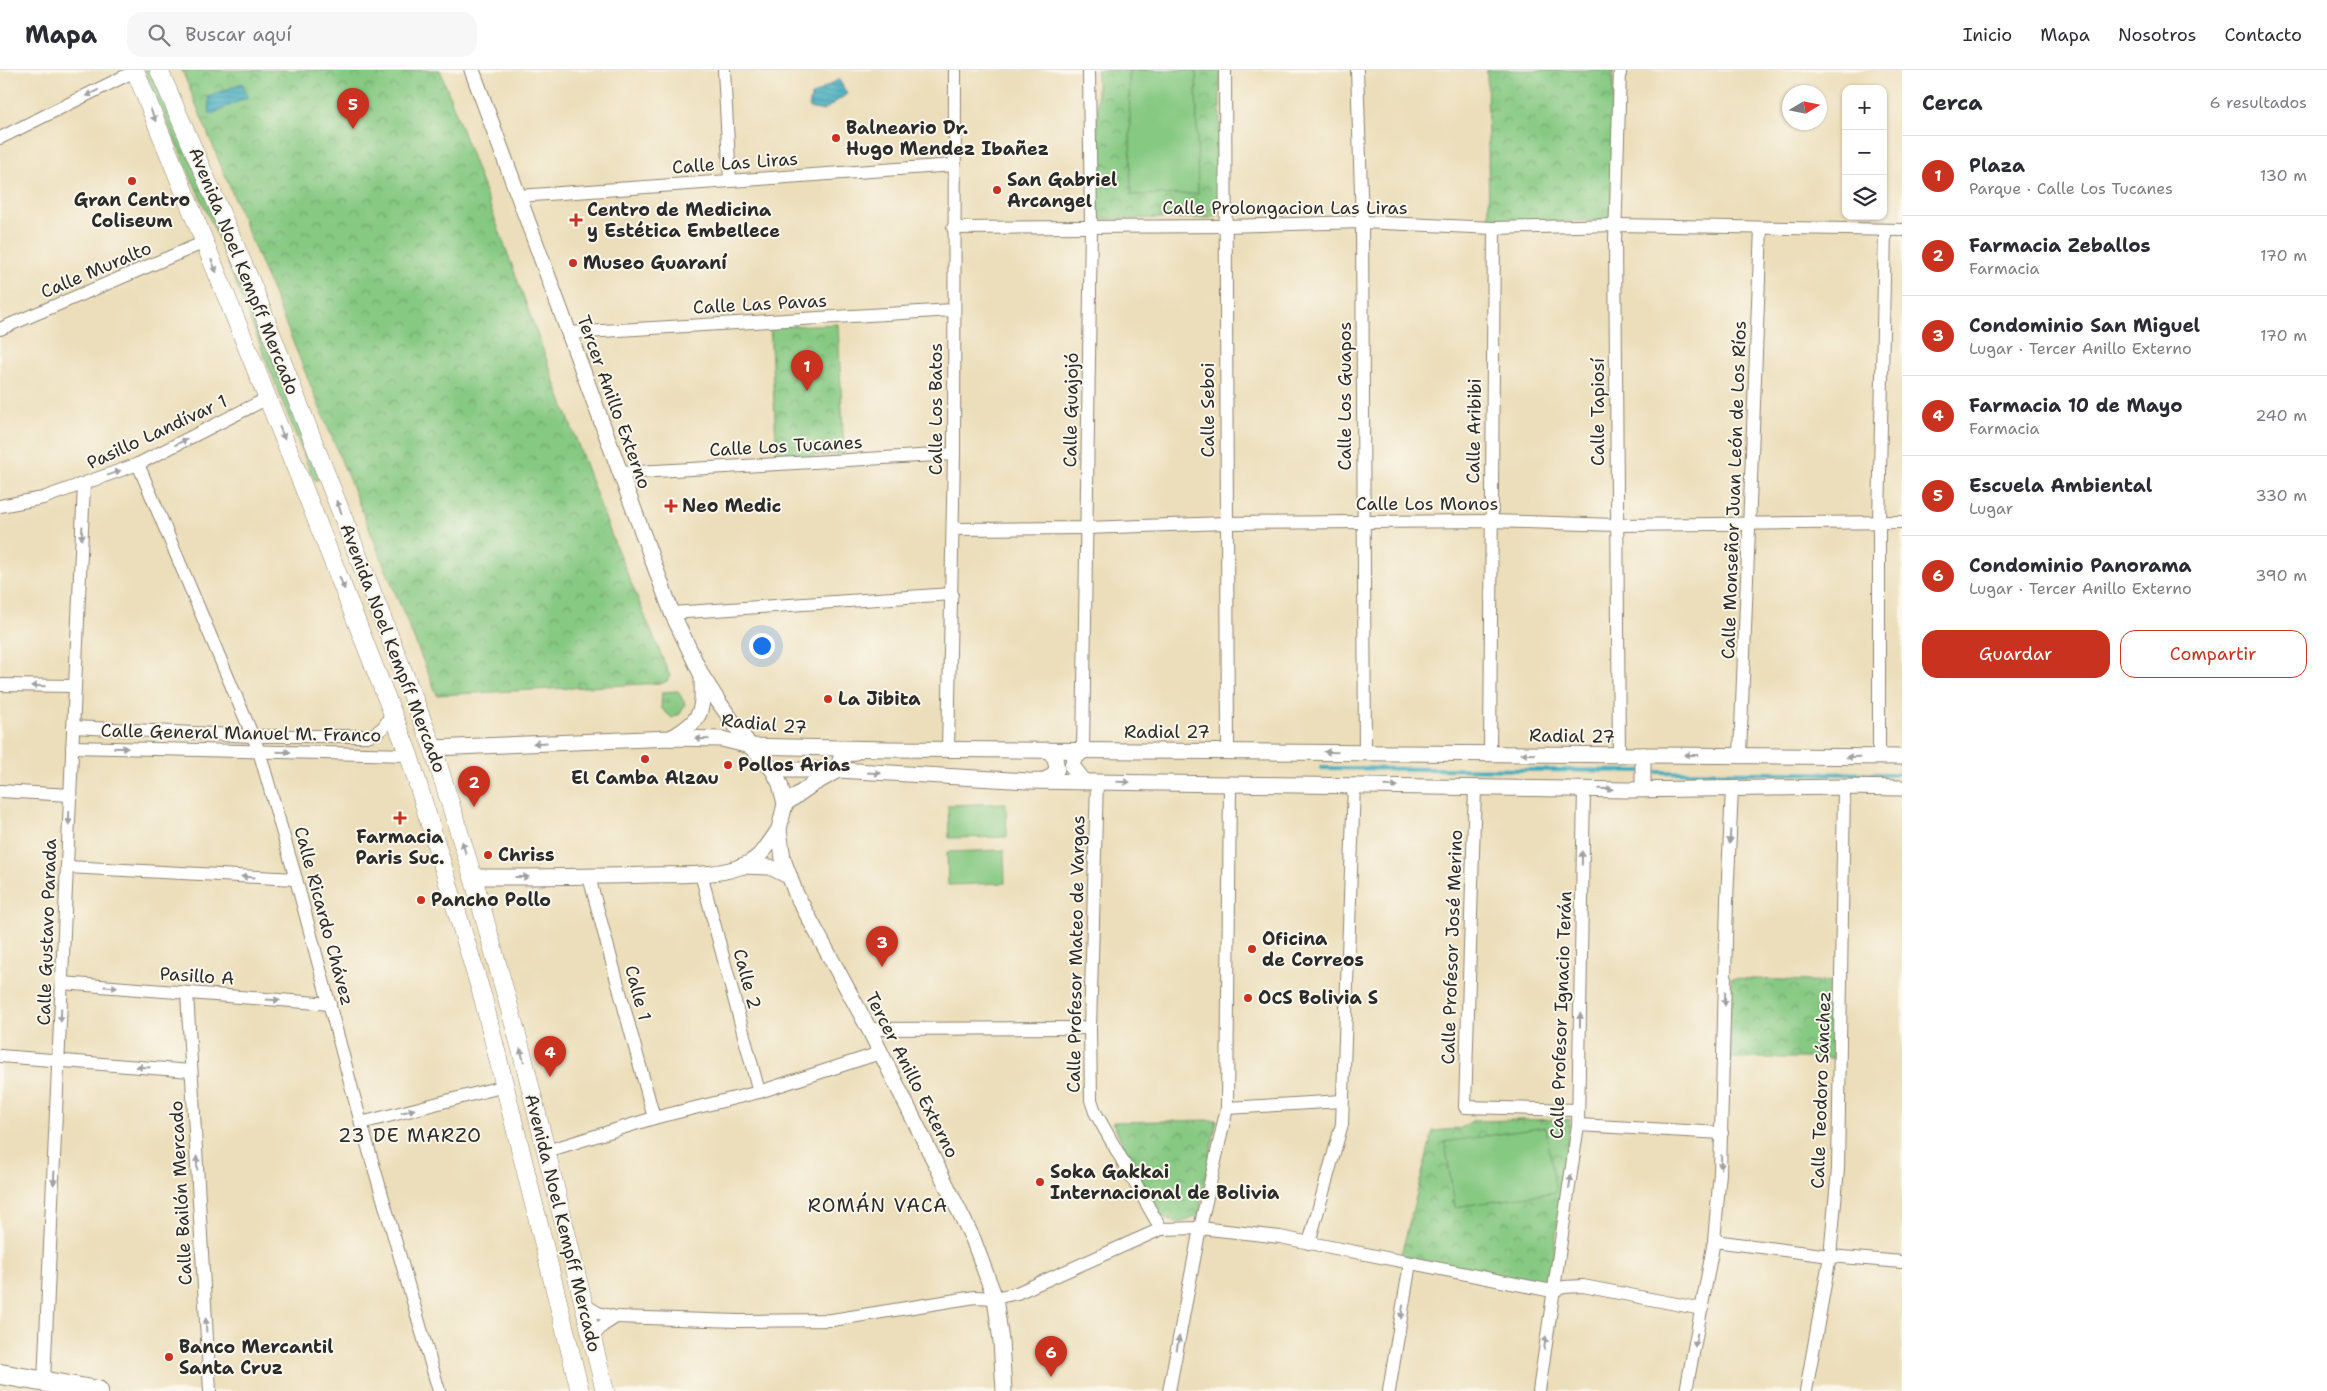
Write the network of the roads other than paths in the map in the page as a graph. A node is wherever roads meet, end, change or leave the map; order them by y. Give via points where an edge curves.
1 (135, 70) edge
2 (159, 70) edge
3 (472, 70) edge
4 (724, 70) edge
5 (955, 70) edge
6 (1089, 70) edge
7 (1225, 70) edge
8 (1357, 70) edge
9 (1620, 70) edge
10 (0, 138) edge
11 (954, 165) junction
12 (730, 181) junction
13 (519, 196) junction
14 (1362, 222) junction
15 (1616, 224) junction
16 (1091, 226) junction
17 (1225, 226) junction
18 (953, 228) junction
19 (1494, 228) junction
20 (1761, 228) junction
21 (1886, 230) junction
22 (1902, 230) edge
23 (205, 242) junction
24 (953, 310) junction
25 (0, 329) edge
26 (570, 333) junction
27 (268, 398) junction
28 (954, 454) junction
29 (138, 464) junction
30 (620, 473) junction
31 (84, 484) junction
32 (330, 486) junction
33 (307, 496) junction
34 (0, 506) edge
35 (1491, 521) junction
36 (1363, 522) junction
37 (1902, 522) edge
38 (1226, 523) junction
39 (1879, 523) junction
40 (1750, 524) junction
41 (1616, 525) junction
42 (1086, 528) junction
43 (953, 530) junction
44 (952, 594) junction
45 (672, 613) junction
46 (702, 676) junction
47 (0, 685) edge
48 (75, 686) junction
49 (392, 710) junction
50 (73, 727) junction
51 (253, 736) junction
52 (671, 738) junction
53 (750, 746) junction
54 (72, 747) junction
55 (433, 748) junction
56 (868, 749) junction
57 (948, 749) junction
58 (1048, 750) junction
59 (1083, 751) junction
60 (1228, 751) junction
61 (259, 752) junction
62 (1365, 752) junction
63 (1490, 753) junction
64 (1740, 754) junction
65 (409, 755) junction
66 (1619, 755) junction
67 (1879, 756) junction
68 (1902, 757) edge
69 (1642, 758) junction
70 (772, 770) junction
71 (838, 770) junction
72 (1090, 781) junction
73 (1043, 782) junction
74 (1230, 783) junction
75 (1354, 785) junction
76 (1643, 785) junction
77 (1844, 787) junction
78 (1475, 788) junction
79 (1584, 788) junction
80 (1732, 788) junction
81 (1902, 788) edge
82 (0, 791) edge
83 (70, 795) junction
84 (785, 804) junction
85 (779, 829) junction
86 (67, 866) junction
87 (741, 866) junction
88 (701, 874) junction
89 (473, 877) junction
90 (589, 877) junction
91 (790, 877) junction
92 (296, 879) junction
93 (489, 936) junction
94 (466, 942) junction
95 (62, 983) junction
96 (187, 993) junction
97 (330, 1004) junction
98 (1090, 1028) junction
99 (869, 1029) junction
100 (880, 1052) junction
101 (0, 1056) edge
102 (59, 1060) junction
103 (192, 1071) junction
104 (505, 1086) junction
105 (758, 1092) junction
106 (1342, 1101) junction
107 (1227, 1108) junction
108 (1578, 1110) junction
109 (654, 1118) junction
110 (361, 1124) junction
111 (1578, 1125) junction
112 (1722, 1133) junction
113 (547, 1151) junction
114 (1200, 1228) junction
115 (1161, 1229) junction
116 (1714, 1240) junction
117 (1309, 1243) junction
118 (1830, 1256) junction
119 (1902, 1262) edge
120 (1410, 1264) junction
121 (1552, 1291) junction
122 (995, 1298) junction
123 (583, 1304) junction
124 (1702, 1309) junction
125 (616, 1316) junction
126 (591, 1340) junction
127 (0, 1374) edge
128 (0, 1386) edge
129 (38, 1386) edge
130 (98, 1391) edge
131 (210, 1391) edge
132 (439, 1391) edge
133 (580, 1391) edge
134 (605, 1391) edge
135 (1004, 1391) edge
136 (1169, 1391) edge
137 (1389, 1391) edge
138 (1539, 1391) edge
139 (1686, 1391) edge
140 (1806, 1391) edge

1 -> 10 street
1 -> 23 main road, Avenida Noel Kempff Mercado
2 - 32 main road, Avenida Noel Kempff Mercado via 252,287
3 - 13 street, Tercer Anillo Externo
4 - 12 street
5 - 11 street, Calle Los Batos
6 - 16 street, Calle Guajojó
7 - 17 street, Calle Seboi
8 - 14 street, Calle Los Guapos
9 - 15 street, Calle Tapiosí
11 - 12 street, Calle Las Liras
11 - 18 street, Calle Los Batos
12 - 13 street, Calle Las Liras
13 - 26 street, Tercer Anillo Externo
14 - 17 street, Calle Prolongacion Las Liras
14 - 19 street, Calle Prolongacion Las Liras
14 - 36 street, Calle Los Guapos
15 - 19 street, Calle Prolongacion Las Liras
15 - 20 street, Calle Prolongacion Las Liras
15 - 41 street, Calle Tapiosí
16 - 17 street, Calle Prolongacion Las Liras
16 - 18 street, Calle Prolongacion Las Liras
16 - 42 street, Calle Guajojó
17 - 38 street, Calle Seboi
18 - 24 street, Calle Los Batos
19 - 35 street, Calle Aribibi
20 - 21 street, Calle Prolongacion Las Liras
20 - 40 street, Calle Monseñor Juan León de Los Ríos
21 - 22 street, Calle Prolongacion Las Liras
21 - 39 street
23 - 25 street, Calle Muralto
23 -> 27 main road, Avenida Noel Kempff Mercado
24 - 26 street, Calle Las Pavas
24 - 28 street, Calle Los Batos
26 - 30 street, Tercer Anillo Externo
29 -> 27 street, Pasillo Landívar 1
27 -> 33 main road, Avenida Noel Kempff Mercado
28 - 30 street, Calle Los Tucanes
28 - 43 street, Calle Los Batos
31 -> 29 street, Pasillo Landívar 1
29 - 51 street, Calle Ricardo Chávez
30 - 45 street, Tercer Anillo Externo
31 - 34 street, Pasillo Landívar 1 via 43,498
31 -> 48 street, Calle Gustavo Parada
32 - 33 main road
55 -> 32 main road, Avenida Noel Kempff Mercado
33 -> 49 main road, Avenida Noel Kempff Mercado
35 - 36 street, Calle Los Monos
35 - 41 street, Calle Los Monos
35 - 63 street, Calle Aribibi
36 - 38 street, Calle Los Monos
36 - 62 street, Calle Los Guapos
37 - 39 street, Calle Los Monos
38 - 42 street, Calle Los Monos
38 - 60 street, Calle Seboi
39 - 40 street, Calle Los Monos
39 - 67 street
40 - 41 street, Calle Los Monos
40 - 64 street, Calle Monseñor Juan León de Los Ríos
41 - 66 street, Calle Tapiosí
42 - 43 street, Calle Los Monos
42 - 59 street, Calle Guajojó
43 - 44 street, Calle Los Batos
44 - 45 street
44 - 57 street, Calle Los Batos
45 - 46 street, Tercer Anillo Externo
46 - 52 street via 703,706 689,728
46 - 53 street, Tercer Anillo Externo
48 -> 47 street
48 - 50 street, Calle Gustavo Parada
49 - 51 street, Calle General Manuel M. Franco via 386,725 378,733 367,736
49 - 65 main road, Avenida Noel Kempff Mercado
50 - 51 street, Calle General Manuel M. Franco
50 - 54 street, Calle Gustavo Parada
51 - 61 street, Calle Ricardo Chávez
53 -> 52 street, Radial 27 via 722,739
52 -> 55 street, Radial 27
53 - 56 street, Radial 27
53 - 70 street, Tercer Anillo Externo
54 -> 61 street, Calle General Manuel M. Franco
54 - 83 street, Calle Gustavo Parada
89 -> 55 main road, Avenida Noel Kempff Mercado
56 - 57 street, Radial 27
56 - 71 street via 841,757
57 - 58 street, Radial 27
58 - 59 street, Radial 27
58 - 73 street via 1055,758 1057,769
59 - 60 street, Radial 27
59 - 72 street via 1074,759 1072,766
62 -> 60 street, Radial 27
61 -> 65 street, Calle General Manuel M. Franco
61 - 92 street, Calle Ricardo Chávez
62 - 63 street, Radial 27
66 -> 63 street, Radial 27
67 -> 64 street, Radial 27
64 -> 69 street, Radial 27
65 - 94 main road, Avenida Noel Kempff Mercado
66 - 69 street, Radial 27
67 - 68 street, Radial 27
69 - 76 street
70 - 71 street
70 - 84 street, Tercer Anillo Externo
71 -> 73 street
71 - 84 street
72 - 73 street
72 -> 74 street
72 - 98 street, Calle Profesor Mateo de Vargas
74 - 75 street
74 - 107 street
75 -> 78 street
75 - 106 street
79 -> 76 street
76 - 80 street
77 - 80 street
77 - 81 street
77 - 118 street, Calle Teodoro Sánchez via 1838,1170
78 - 79 street
78 - 108 street, Calle Profesor José Merino via 1465,1107
108 -> 79 street, Calle Profesor Ignacio Terán
80 -> 112 street
82 - 83 street
83 -> 86 street, Calle Gustavo Parada
84 - 85 street, Tercer Anillo Externo
85 - 87 street via 765,850
85 - 91 street, Tercer Anillo Externo via 783,859
92 -> 86 street
86 - 95 street, Calle Gustavo Parada
87 - 88 street
87 - 91 street via 770,867
88 - 90 street
88 - 105 street, Calle 2
89 -> 90 street
89 - 93 main road, Avenida Noel Kempff Mercado
90 - 109 street, Calle 1
91 - 99 street, Tercer Anillo Externo via 826,952
92 - 97 street, Calle Ricardo Chávez
93 - 94 main road
113 -> 93 main road, Avenida Noel Kempff Mercado
94 - 104 main road, Avenida Noel Kempff Mercado
95 -> 96 street, Pasillo A
95 -> 102 street, Calle Gustavo Parada
96 -> 97 street, Pasillo A
96 - 103 street, Calle Bailón Mercado
97 - 110 street, Calle Ricardo Chávez
98 - 99 street
98 - 115 street, Calle Profesor Mateo de Vargas via 1091,1100 1095,1112
99 - 100 street, Tercer Anillo Externo
100 - 105 street
100 - 122 street, Tercer Anillo Externo via 973,1239
101 - 102 street
103 -> 102 street
102 -> 129 street, Calle Gustavo Parada
131 -> 103 street, Calle Bailón Mercado
110 -> 104 street
104 - 133 main road, Avenida Noel Kempff Mercado
105 - 109 street
106 - 107 street
106 - 117 street via 1342,1124
107 - 114 street
108 - 111 street, Calle Profesor Ignacio Terán
109 - 113 street
110 - 132 street, Calle Ricardo Chávez
111 - 112 street
121 -> 111 street, Calle Profesor Ignacio Terán
112 -> 116 street
113 - 123 main road, Avenida Noel Kempff Mercado
114 - 115 street
114 - 117 street
136 -> 114 street
115 - 122 street via 1017,1293
116 - 118 street
116 - 124 street
117 - 120 street
118 - 119 street
118 - 140 street, Calle Teodoro Sánchez
120 - 121 street
120 -> 137 street
121 - 124 street via 1583,1286
138 -> 121 street, Calle Profesor Ignacio Terán
122 - 125 street via 975,1296 832,1320 738,1321
122 - 135 street, Tercer Anillo Externo
123 - 125 street via 598,1313
123 - 126 main road, Avenida Noel Kempff Mercado
124 -> 139 street
125 - 126 street
126 - 134 main road, Avenida Noel Kempff Mercado
127 - 129 main road
128 - 129 main road
129 - 130 main road

